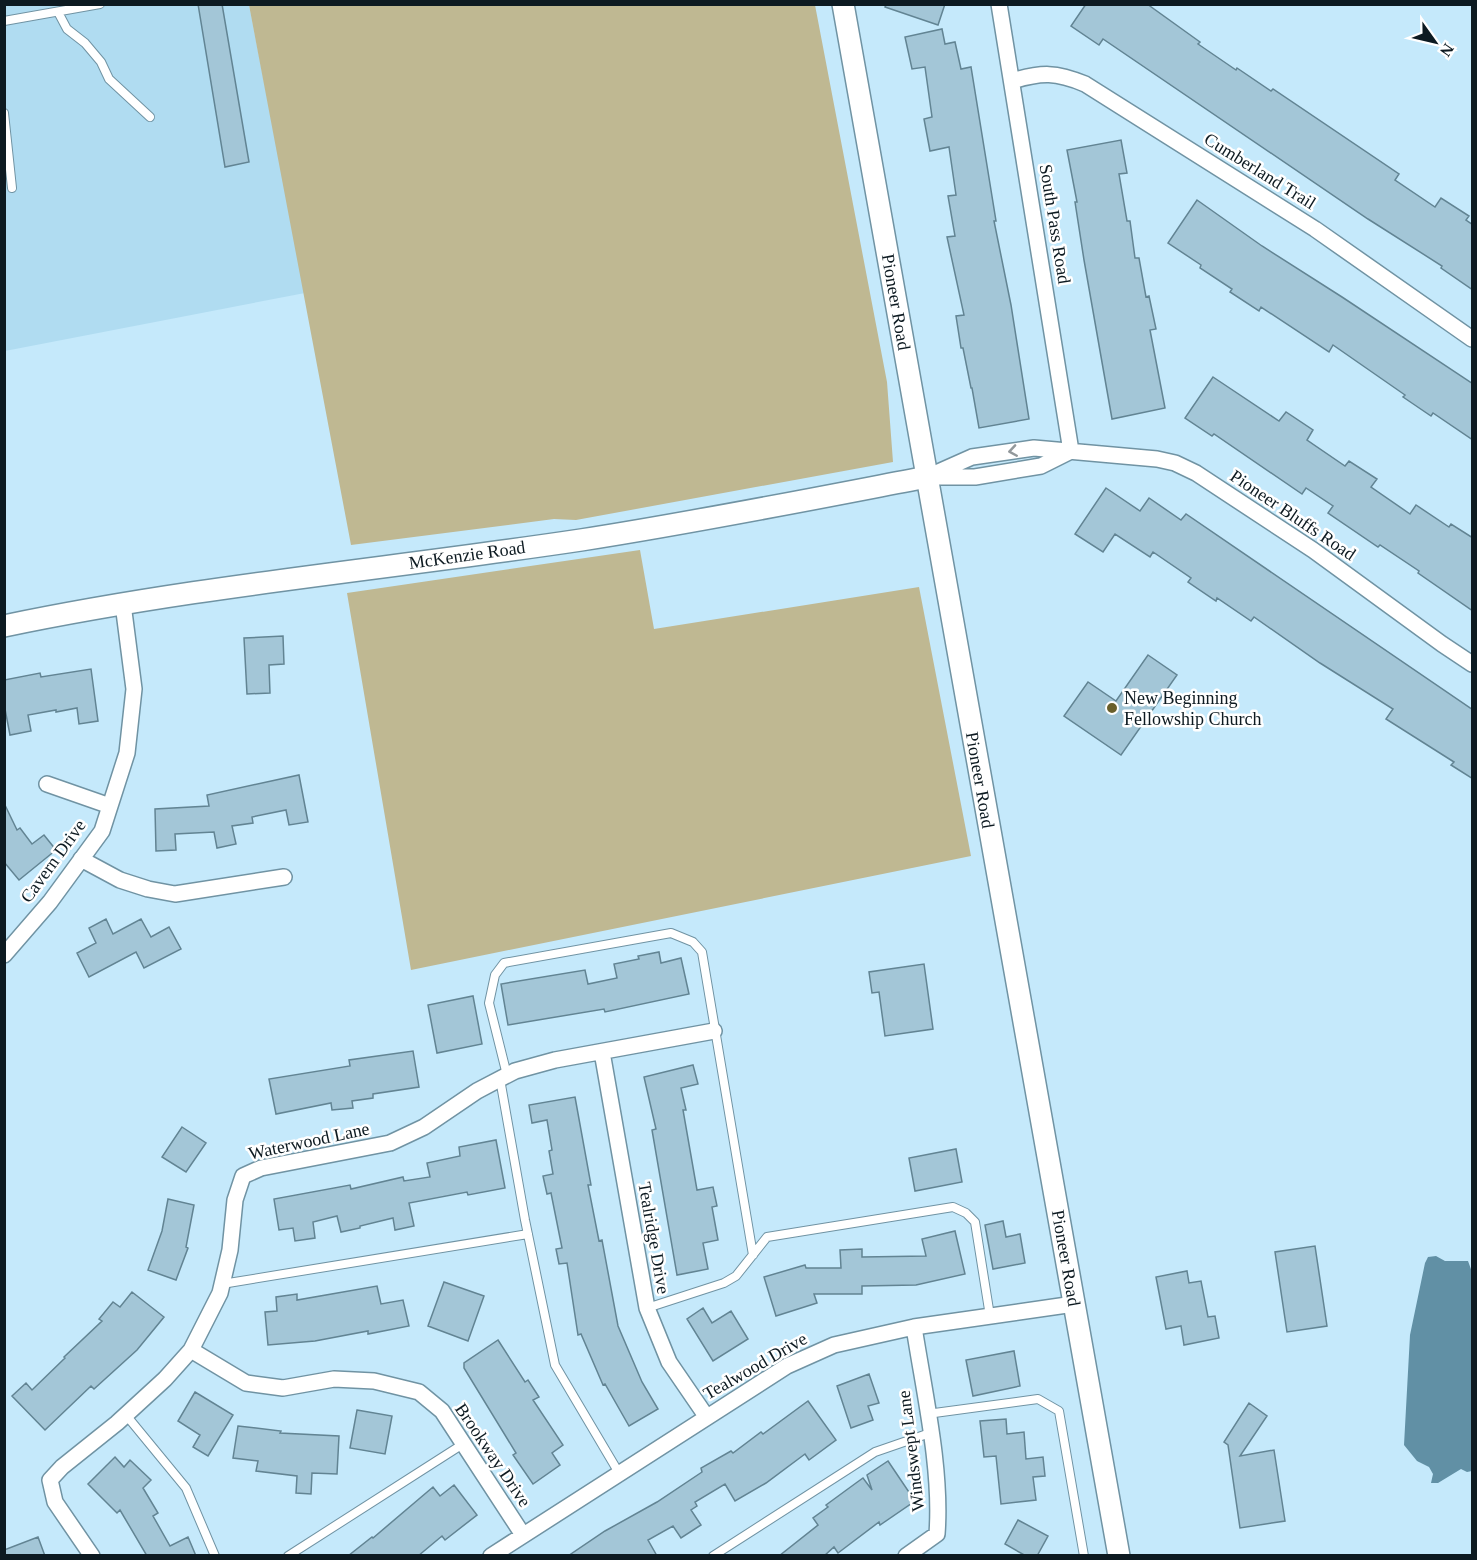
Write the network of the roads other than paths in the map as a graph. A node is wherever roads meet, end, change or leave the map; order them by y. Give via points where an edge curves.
1 (100, 4) edge
2 (843, 4) edge
3 (999, 4) edge
4 (58, 12) junction
5 (4, 21) edge
6 (1012, 81) junction
7 (4, 113) edge
8 (150, 117) dead end
9 (12, 188) dead end
10 (1473, 339) edge
11 (1071, 451) junction
12 (927, 477) junction
13 (123, 604) junction
14 (4, 626) edge
15 (1473, 664) edge
16 (47, 784) dead end
17 (110, 806) junction
18 (81, 859) junction
19 (284, 877) dead end
20 (4, 955) edge
21 (714, 1031) junction
22 (602, 1052) junction
23 (504, 1077) junction
24 (528, 1234) junction
25 (753, 1255) junction
26 (222, 1284) junction
27 (1074, 1304) junction
28 (647, 1308) junction
29 (990, 1316) junction
30 (914, 1327) junction
31 (191, 1350) junction
32 (927, 1414) junction
33 (126, 1415) junction
34 (706, 1416) junction
35 (930, 1433) junction
36 (463, 1444) junction
37 (619, 1473) junction
38 (523, 1535) junction
39 (92, 1556) edge
40 (215, 1556) edge
41 (288, 1556) edge
42 (491, 1556) edge
43 (713, 1556) edge
44 (906, 1556) edge
45 (1084, 1556) edge
46 (1119, 1556) edge

1 - 4 lane
2 - 12 main road, Pioneer Road
3 - 6 street, South Pass Road
4 - 5 lane
4 - 8 lane via 67,29 101,62 109,79
6 - 10 street, Cumberland Trail via 1047,73 1085,84 1315,229
6 - 11 street, South Pass Road
7 - 9 lane
11 - 12 street, Pioneer Bluffs Road via 1034,448 972,457
11 - 15 street, Pioneer Bluffs Road via 1157,459 1196,473 1313,550
12 - 13 main road, McKenzie Road via 581,540 256,582
12 - 27 main road, Pioneer Road
13 - 14 main road, McKenzie Road
13 - 17 street, Cavern Drive via 134,689 127,753
16 - 17 street
17 - 18 street, Cavern Drive via 102,831
18 - 19 street via 120,880 175,894
18 - 20 street, Cavern Drive
21 - 22 street, Waterwood Lane
21 - 23 lane via 702,952 693,942 671,933 504,963 495,975 489,1003
21 - 25 lane
22 - 23 street, Waterwood Lane via 555,1060
22 - 28 street, Tealridge Drive
23 - 24 lane
23 - 26 street, Waterwood Lane via 390,1143 261,1168 243,1176 235,1200
24 - 26 lane
24 - 37 lane via 555,1365
25 - 28 lane via 736,1276 724,1283
25 - 29 lane via 767,1238 953,1207 975,1222
26 - 31 street, Waterwood Lane
27 - 29 street, Tealwood Drive
27 - 46 main road, Pioneer Road
28 - 34 street, Tealridge Drive via 669,1362
29 - 30 street, Tealwood Drive
30 - 32 street, Windswept Lane
30 - 34 street, Tealwood Drive via 834,1345 787,1366
31 - 33 street, Waterwood Lane
31 - 36 street, Brookway Drive via 246,1383 283,1388 334,1379 374,1381 420,1392 442,1411
32 - 35 street, Windswept Lane
32 - 45 lane via 1038,1399 1059,1411
33 - 39 street, Waterwood Lane via 50,1480 55,1502
33 - 40 lane via 186,1488
34 - 37 street, Tealwood Drive
35 - 43 lane via 874,1452
35 - 44 street, Windswept Lane via 939,1508 937,1534
36 - 38 street, Brookway Drive
36 - 41 lane
37 - 38 street, Tealwood Drive
38 - 42 street, Tealwood Drive

